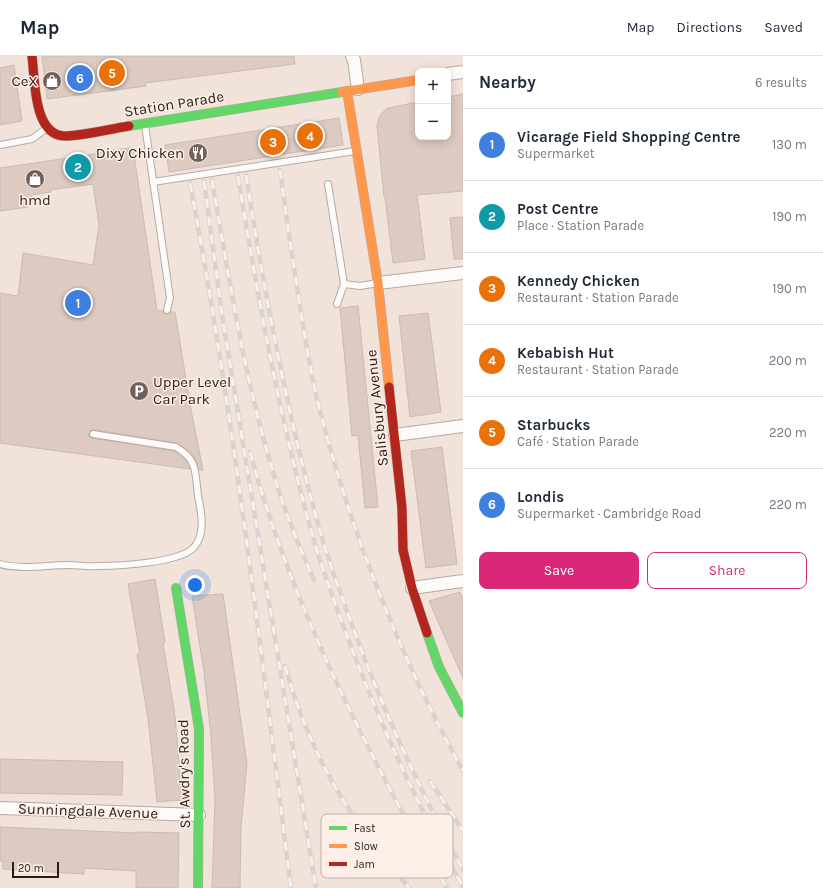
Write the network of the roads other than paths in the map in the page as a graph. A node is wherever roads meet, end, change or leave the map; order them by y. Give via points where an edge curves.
1 (32, 56) edge
2 (352, 56) edge
3 (463, 72) edge
4 (451, 74) edge
5 (415, 80) edge
6 (353, 90) junction
7 (144, 124) junction
8 (47, 128) junction
9 (0, 146) edge
10 (357, 150) junction
11 (153, 182) junction
12 (328, 184) dead end
13 (463, 273) edge
14 (378, 283) junction
15 (344, 284) junction
16 (337, 304) dead end
17 (167, 310) dead end
18 (463, 426) edge
19 (93, 434) dead end
20 (394, 435) junction
21 (0, 564) edge
22 (463, 581) edge
23 (176, 588) dead end
24 (412, 588) junction
25 (463, 713) edge
26 (0, 808) edge
27 (200, 815) junction
28 (198, 888) edge

1 - 8 street via 38,109
2 - 6 street
3 - 4 street
5 - 6 street, Station Parade
6 - 7 street, Station Parade
6 - 10 street, Salisbury Avenue
7 - 8 street, Station Parade via 66,136 55,134
7 - 11 lane
8 - 9 lane via 32,139
10 - 11 lane
10 - 14 street, Salisbury Avenue
11 - 17 lane via 170,298
12 - 15 lane
13 - 14 street
14 - 15 lane via 360,286
14 - 20 street, Salisbury Avenue
15 - 16 lane
18 - 20 street
19 - 21 lane via 176,447 186,452 193,461 202,516 201,533 195,546 173,559 118,566 12,567
20 - 24 street, Salisbury Avenue via 402,508 403,550
22 - 24 street
23 - 27 street, St. Awdry's Road via 200,729
24 - 25 street, Salisbury Avenue via 440,667
26 - 27 street, Sunningdale Avenue
27 - 28 street, St. Awdry's Road

